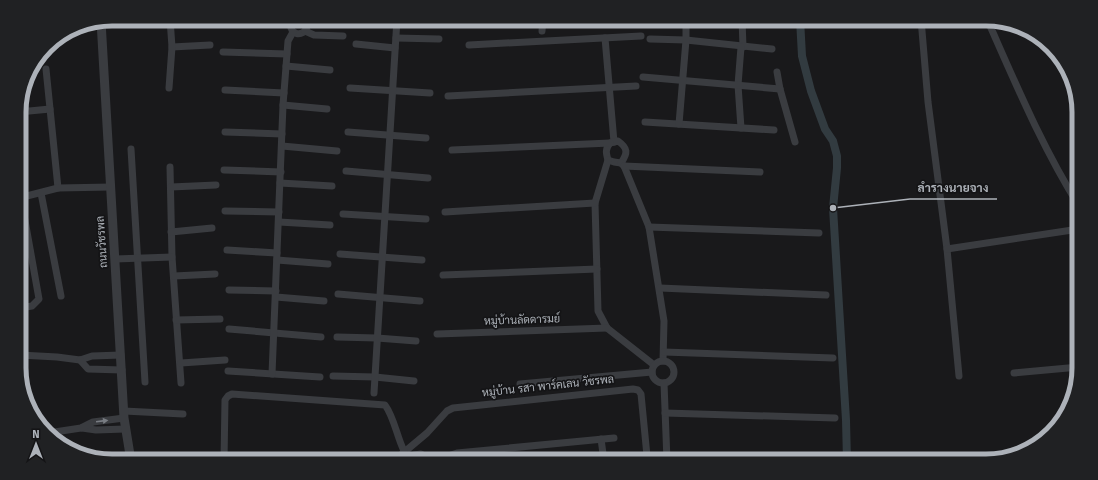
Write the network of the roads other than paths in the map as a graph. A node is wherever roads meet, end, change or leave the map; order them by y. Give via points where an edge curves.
1 (170, 26) edge
2 (291, 26) edge
3 (307, 26) edge
4 (397, 26) edge
5 (542, 26) edge
6 (686, 26) edge
7 (742, 26) edge
8 (922, 26) edge
9 (990, 26) edge
10 (101, 27) edge
11 (305, 31) junction
12 (542, 31) dead end
13 (293, 32) junction
14 (343, 36) dead end
15 (642, 36) dead end
16 (396, 38) junction
17 (605, 38) junction
18 (439, 39) dead end
19 (650, 39) dead end
20 (686, 40) junction
21 (356, 44) dead end
22 (210, 45) dead end
23 (469, 45) dead end
24 (172, 47) junction
25 (742, 47) junction
26 (395, 48) junction
27 (772, 49) dead end
28 (223, 52) dead end
29 (287, 54) junction
30 (286, 66) junction
31 (46, 69) dead end
32 (330, 70) dead end
33 (777, 72) dead end
34 (643, 77) dead end
35 (682, 81) junction
36 (738, 85) junction
37 (636, 86) dead end
38 (610, 87) junction
39 (169, 88) dead end
40 (350, 88) dead end
41 (780, 89) junction
42 (225, 90) dead end
43 (393, 91) junction
44 (284, 93) junction
45 (430, 94) dead end
46 (448, 96) dead end
47 (283, 105) junction
48 (50, 109) junction
49 (327, 109) dead end
50 (26, 111) edge
51 (645, 122) dead end
52 (679, 124) junction
53 (741, 128) junction
54 (774, 130) dead end
55 (225, 132) dead end
56 (348, 132) dead end
57 (282, 134) junction
58 (390, 135) junction
59 (426, 138) dead end
60 (795, 142) dead end
61 (612, 143) junction
62 (282, 146) junction
63 (131, 149) dead end
64 (452, 150) dead end
65 (337, 151) dead end
66 (608, 160) junction
67 (622, 164) junction
68 (170, 167) dead end
69 (224, 170) dead end
70 (346, 171) dead end
71 (281, 172) junction
72 (760, 172) dead end
73 (388, 175) junction
74 (428, 178) dead end
75 (280, 183) junction
76 (216, 185) dead end
77 (332, 186) dead end
78 (111, 187) junction
79 (171, 187) junction
80 (58, 188) junction
81 (41, 193) junction
82 (1072, 196) edge
83 (26, 197) edge
84 (595, 203) junction
85 (225, 211) dead end
86 (279, 212) junction
87 (445, 212) dead end
88 (343, 214) dead end
89 (385, 217) junction
90 (426, 219) dead end
91 (278, 222) junction
92 (330, 225) dead end
93 (650, 227) junction
94 (212, 228) dead end
95 (26, 229) edge
96 (1072, 230) edge
97 (171, 232) junction
98 (819, 233) dead end
99 (947, 249) junction
100 (30, 250) junction
101 (227, 250) dead end
102 (26, 251) edge
103 (340, 254) dead end
104 (277, 256) junction
105 (172, 257) junction
106 (382, 257) junction
107 (115, 259) junction
108 (138, 259) junction
109 (422, 260) dead end
110 (328, 264) dead end
111 (596, 269) junction
112 (215, 274) dead end
113 (443, 275) dead end
114 (174, 276) junction
115 (660, 288) junction
116 (229, 290) dead end
117 (276, 294) junction
118 (338, 294) dead end
119 (826, 295) dead end
120 (61, 296) dead end
121 (380, 298) junction
122 (324, 301) dead end
123 (420, 301) dead end
124 (26, 307) edge
125 (220, 319) dead end
126 (176, 320) junction
127 (607, 328) junction
128 (229, 329) dead end
129 (274, 333) junction
130 (437, 334) dead end
131 (321, 337) dead end
132 (337, 337) dead end
133 (377, 338) junction
134 (416, 342) dead end
135 (664, 352) junction
136 (121, 355) junction
137 (26, 356) edge
138 (833, 358) dead end
139 (80, 360) junction
140 (225, 360) dead end
141 (663, 361) junction
142 (181, 363) junction
143 (653, 368) junction
144 (1072, 368) edge
145 (122, 370) junction
146 (228, 371) dead end
147 (1014, 373) dead end
148 (272, 374) junction
149 (320, 376) dead end
150 (333, 376) dead end
151 (959, 376) dead end
152 (375, 377) junction
153 (414, 381) dead end
154 (145, 382) dead end
155 (181, 383) dead end
156 (664, 383) junction
157 (520, 384) dead end
158 (374, 393) dead end
159 (665, 412) junction
160 (182, 414) dead end
161 (124, 415) junction
162 (835, 418) dead end
163 (82, 428) junction
164 (125, 429) junction
165 (56, 432) edge
166 (601, 438) junction
167 (614, 438) dead end
168 (404, 451) junction
169 (130, 454) edge
170 (224, 454) edge
171 (402, 454) edge
172 (454, 454) edge
173 (603, 454) edge
174 (647, 454) edge
175 (667, 454) edge

1 - 24 street
2 - 13 street
3 - 11 street
4 - 16 street
5 - 12 street
6 - 20 street
7 - 25 street
8 - 99 street via 928,102
9 - 82 street via 1060,176
10 - 78 street, ถนนวัชรพล
11 - 13 street via 301,34
11 - 14 street via 314,35
13 - 29 street via 288,42
15 - 17 street
16 - 18 street
16 - 26 street
17 - 23 street
17 - 38 street
19 - 20 street
20 - 25 street
20 - 35 street
21 - 26 street
22 - 24 street
24 - 39 street
25 - 27 street
25 - 36 street
26 - 43 street
28 - 29 street
29 - 30 street
30 - 32 street
30 - 44 street
31 - 48 street
33 - 41 street
34 - 35 street
35 - 36 street
35 - 52 street
36 - 41 street
36 - 53 street
37 - 38 street
38 - 46 street
38 - 61 street
40 - 43 street
41 - 60 street
42 - 44 street
43 - 45 street
43 - 58 street
44 - 47 street
47 - 49 street
47 - 57 street
48 - 50 street
48 - 80 street
51 - 52 street
52 - 53 street
53 - 54 street
55 - 57 street
56 - 58 street
57 - 62 street
58 - 59 street
58 - 73 street
61 - 64 street
61 - 66 street via 606,148
61 - 67 street via 618,141 624,146 626,151
62 - 65 street
62 - 71 street
63 - 108 street
66 - 67 street
66 - 84 street
67 - 72 street
67 - 93 street
68 - 79 street
69 - 71 street
70 - 73 street
71 - 75 street
73 - 74 street
73 - 89 street
75 - 77 street
75 - 86 street
76 - 79 street
78 - 80 street
78 - 107 street, ถนนวัชรพล
79 - 97 street
80 - 81 street
81 - 83 street
81 - 120 street
84 - 87 street
84 - 111 street
85 - 86 street
86 - 91 street
88 - 89 street
89 - 90 street
89 - 106 street
91 - 92 street
91 - 104 street
93 - 98 street
93 - 115 street
94 - 97 street
95 - 100 street
96 - 99 street
97 - 105 street
99 - 151 street
100 - 102 street
100 - 124 street via 39,299 32,306
101 - 104 street
103 - 106 street
104 - 110 street
104 - 117 street
105 - 108 street
105 - 114 street
106 - 109 street
106 - 121 street
107 - 108 street
107 - 136 street, ถนนวัชรพล
108 - 154 street
111 - 113 street
111 - 127 street via 598,311
112 - 114 street
114 - 126 street
115 - 119 street
115 - 135 street
116 - 117 street
117 - 122 street
117 - 129 street
118 - 121 street
121 - 123 street
121 - 133 street
125 - 126 street
126 - 142 street
127 - 130 street, หมู่บ้านลัดดารมย์
127 - 143 street
128 - 129 street
129 - 131 street
129 - 148 street
132 - 133 street
133 - 134 street
133 - 152 street
135 - 138 street
135 - 141 street
136 - 139 street via 92,356
136 - 145 street, ถนนวัชรพล
137 - 139 street
139 - 145 street via 88,369
140 - 142 street
141 - 143 street via 658,362
141 - 156 street via 672,366 674,373 672,378
142 - 155 street
143 - 156 street via 654,380
143 - 157 street
144 - 147 street
145 - 161 street, ถนนวัชรพล
146 - 148 street
148 - 149 street
150 - 152 street
152 - 153 street
152 - 158 street
156 - 159 street
159 - 162 street
159 - 175 street
160 - 161 street
163 -> 161 street via 93,422
161 - 164 street, ถนนวัชรพล
163 - 164 street
163 - 165 street
164 - 169 street, ถนนวัชรพล
166 - 167 street
166 - 172 street
166 - 173 street
168 - 170 street via 390,411 385,405 232,394 225,400
168 - 171 street, หมู่บ้าน รสา พาร์คเลน วัชรพล
168 - 174 street, หมู่บ้าน รสา พาร์คเลน วัชรพล via 453,408 633,389 641,394

